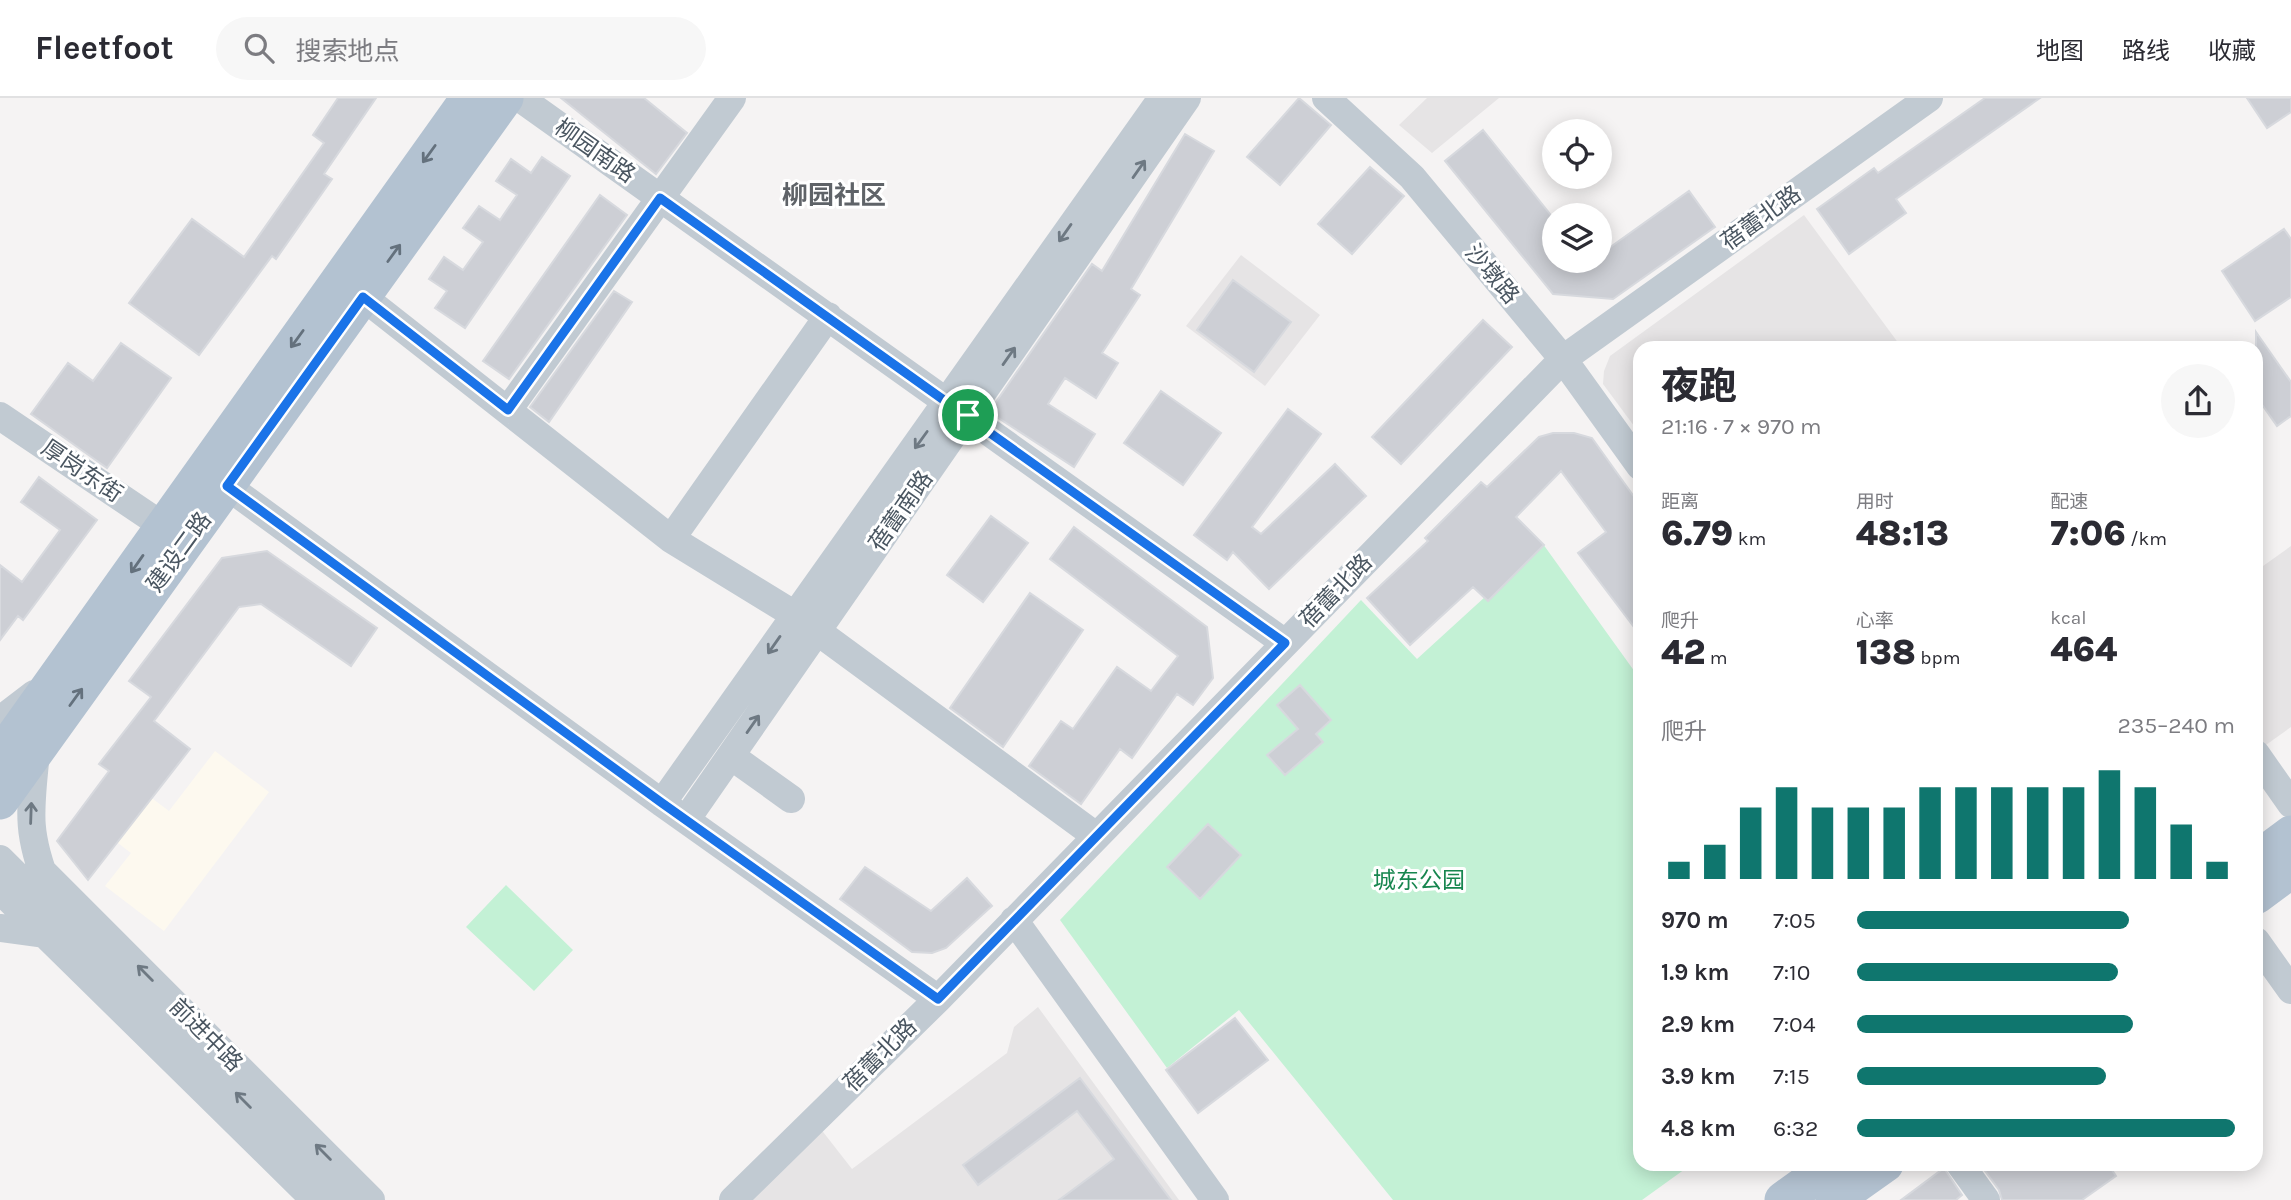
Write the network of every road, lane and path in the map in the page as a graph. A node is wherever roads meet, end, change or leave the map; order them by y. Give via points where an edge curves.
1 (469, 98) edge
2 (505, 98) edge
3 (520, 98) edge
4 (732, 98) edge
5 (1162, 98) edge
6 (1187, 98) edge
7 (1326, 98) edge
8 (1928, 98) edge
9 (660, 198) junction
10 (363, 297) junction
11 (828, 316) junction
12 (1563, 359) junction
13 (958, 408) junction
14 (508, 410) junction
15 (0, 415) edge
16 (1633, 456) edge
17 (227, 486) junction
18 (163, 526) junction
19 (671, 539) junction
20 (806, 623) junction
21 (1285, 643) junction
22 (58, 674) junction
23 (0, 720) edge
24 (36, 753) junction
25 (0, 756) edge
26 (731, 756) junction
27 (2263, 764) edge
28 (791, 799) dead end
29 (0, 801) edge
30 (662, 803) junction
31 (2291, 804) edge
32 (686, 820) junction
33 (2291, 834) edge
34 (1096, 836) junction
35 (2263, 855) edge
36 (0, 859) edge
37 (2291, 870) edge
38 (42, 871) junction
39 (0, 890) edge
40 (2263, 891) edge
41 (89, 918) junction
42 (1014, 920) junction
43 (32, 928) edge
44 (2263, 951) edge
45 (2291, 990) edge
46 (938, 999) junction
47 (1823, 1171) edge
48 (1875, 1171) edge
49 (1965, 1171) edge
50 (293, 1200) edge
51 (315, 1200) edge
52 (343, 1200) edge
53 (371, 1200) edge
54 (733, 1200) edge
55 (1215, 1200) edge
56 (1783, 1200) edge
57 (1834, 1200) edge
58 (1986, 1200) edge

1 -> 18 main road, 建设二路
10 -> 2 main road, 建设二路
3 - 9 street, 柳园南路
4 - 9 street
5 -> 13 street, 蓓蕾南路
13 -> 6 street, 蓓蕾南路
7 - 12 street, 沙墩路 via 1412,177
8 - 12 street, 蓓蕾北路
9 - 11 street, 柳园南路
9 - 14 street
10 - 14 street
10 - 17 main road, 建设二路
11 - 13 street, 柳园南路
11 - 19 street
12 - 16 street, 沙墩路
12 - 21 street, 蓓蕾北路
13 - 20 street, 蓓蕾南路
13 - 21 street, 柳园南路
14 - 19 street
15 - 18 street, 厚岗东街
24 -> 17 main road, 建设二路
17 - 30 street
18 -> 22 main road, 建设二路
19 - 20 street
26 -> 20 street, 蓓蕾南路
20 -> 30 street, 蓓蕾南路
20 - 34 street
21 - 34 street, 蓓蕾北路
22 - 23 street
22 - 25 main road, 建设二路
24 - 29 main road, 建设二路
38 -> 24 street via 30,831
26 - 28 street
26 - 32 street, 蓓蕾南路
27 - 31 street
30 - 32 street
32 - 46 street
33 - 35 main road
34 - 42 street, 蓓蕾北路
36 - 43 street
37 - 40 main road
38 - 41 street, 前进中路
38 - 43 street
39 - 43 street, 前进中路
41 - 43 street
53 -> 41 street, 前进中路
42 - 46 street, 蓓蕾北路
42 - 55 street
43 - 50 street via 62,969
43 - 51 street, 前进中路
52 -> 43 street
44 - 45 street
46 - 54 street, 蓓蕾北路
47 - 56 main road
48 - 57 main road
49 - 58 street

